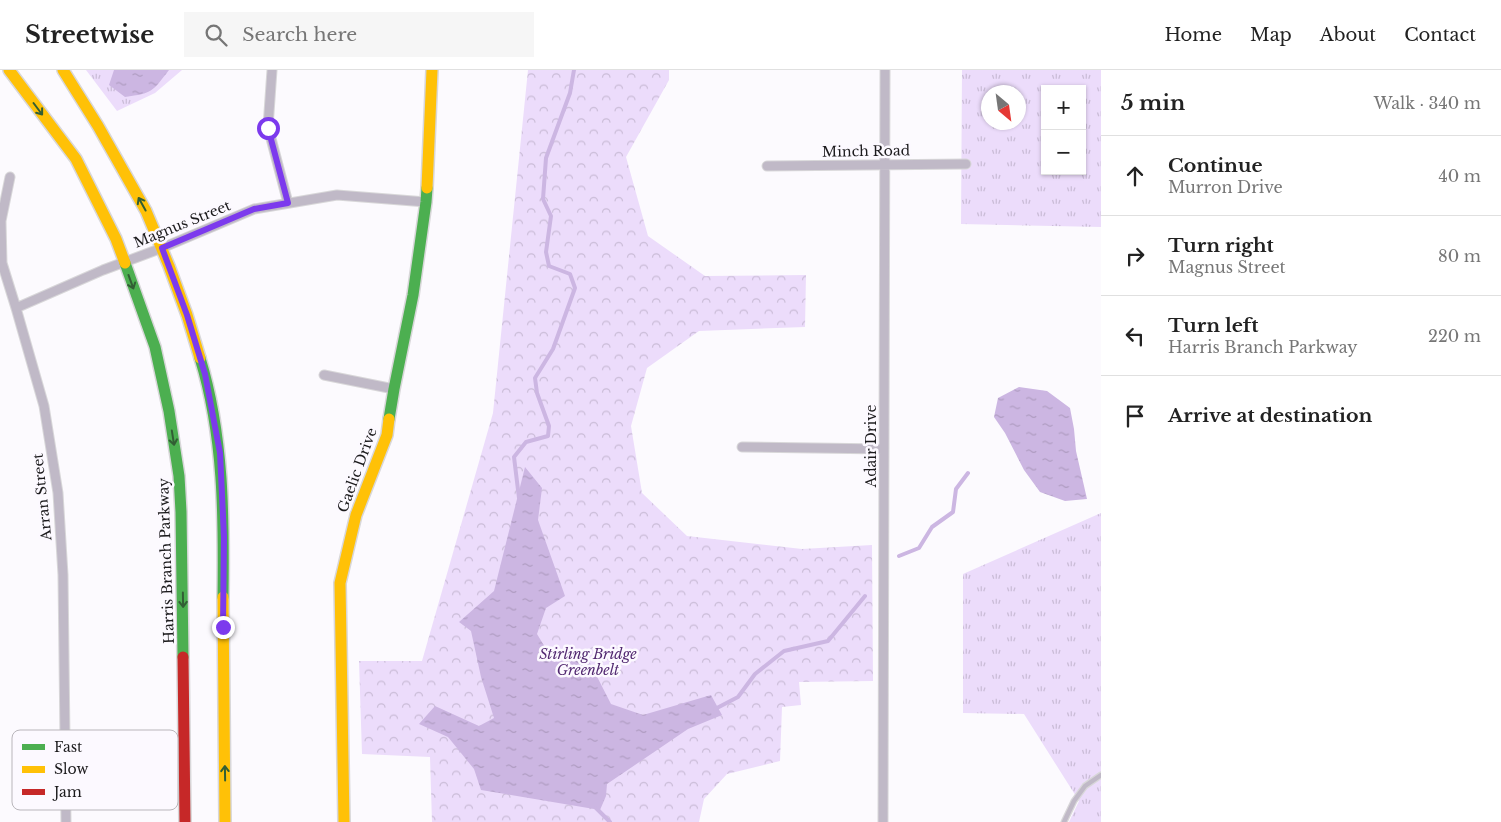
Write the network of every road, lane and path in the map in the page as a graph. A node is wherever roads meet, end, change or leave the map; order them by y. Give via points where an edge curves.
1 (8, 70) edge
2 (63, 70) edge
3 (272, 70) edge
4 (432, 70) edge
5 (885, 70) edge
6 (966, 164) dead end
7 (885, 165) junction
8 (767, 166) dead end
9 (10, 176) dead end
10 (426, 202) junction
11 (288, 203) junction
12 (162, 248) junction
13 (124, 262) junction
14 (16, 308) junction
15 (324, 376) dead end
16 (394, 389) junction
17 (742, 447) dead end
18 (884, 448) junction
19 (65, 730) edge
20 (1101, 775) edge
21 (185, 822) edge
22 (225, 822) edge
23 (344, 822) edge
24 (883, 822) edge
25 (1064, 822) edge

1 -> 13 main road, Harris Branch Parkway via 76,159
12 -> 2 main road via 146,211
3 - 11 street via 268,128
4 - 10 main road, Gaelic Drive
5 - 7 street, Adair Drive
6 - 7 street, Minch Road
7 - 8 street, Minch Road
7 - 18 street, Adair Drive
9 - 14 street, Arran Street via 1,221 2,263
10 - 11 street, Magnus Street via 337,195
10 - 16 main road, Gaelic Drive
11 - 12 street, Magnus Street via 254,209
12 - 13 street, Magnus Street
22 -> 12 main road via 224,537 220,453 205,374
13 - 14 street, Magnus Street
13 -> 21 main road, Harris Branch Parkway via 155,347 179,476
14 - 19 street, Arran Street via 44,406 58,492 63,575
15 - 16 street
16 - 23 main road, Gaelic Drive via 388,436 356,515 340,583
17 - 18 street
18 - 24 street, Adair Drive
20 - 25 lane via 1085,786

